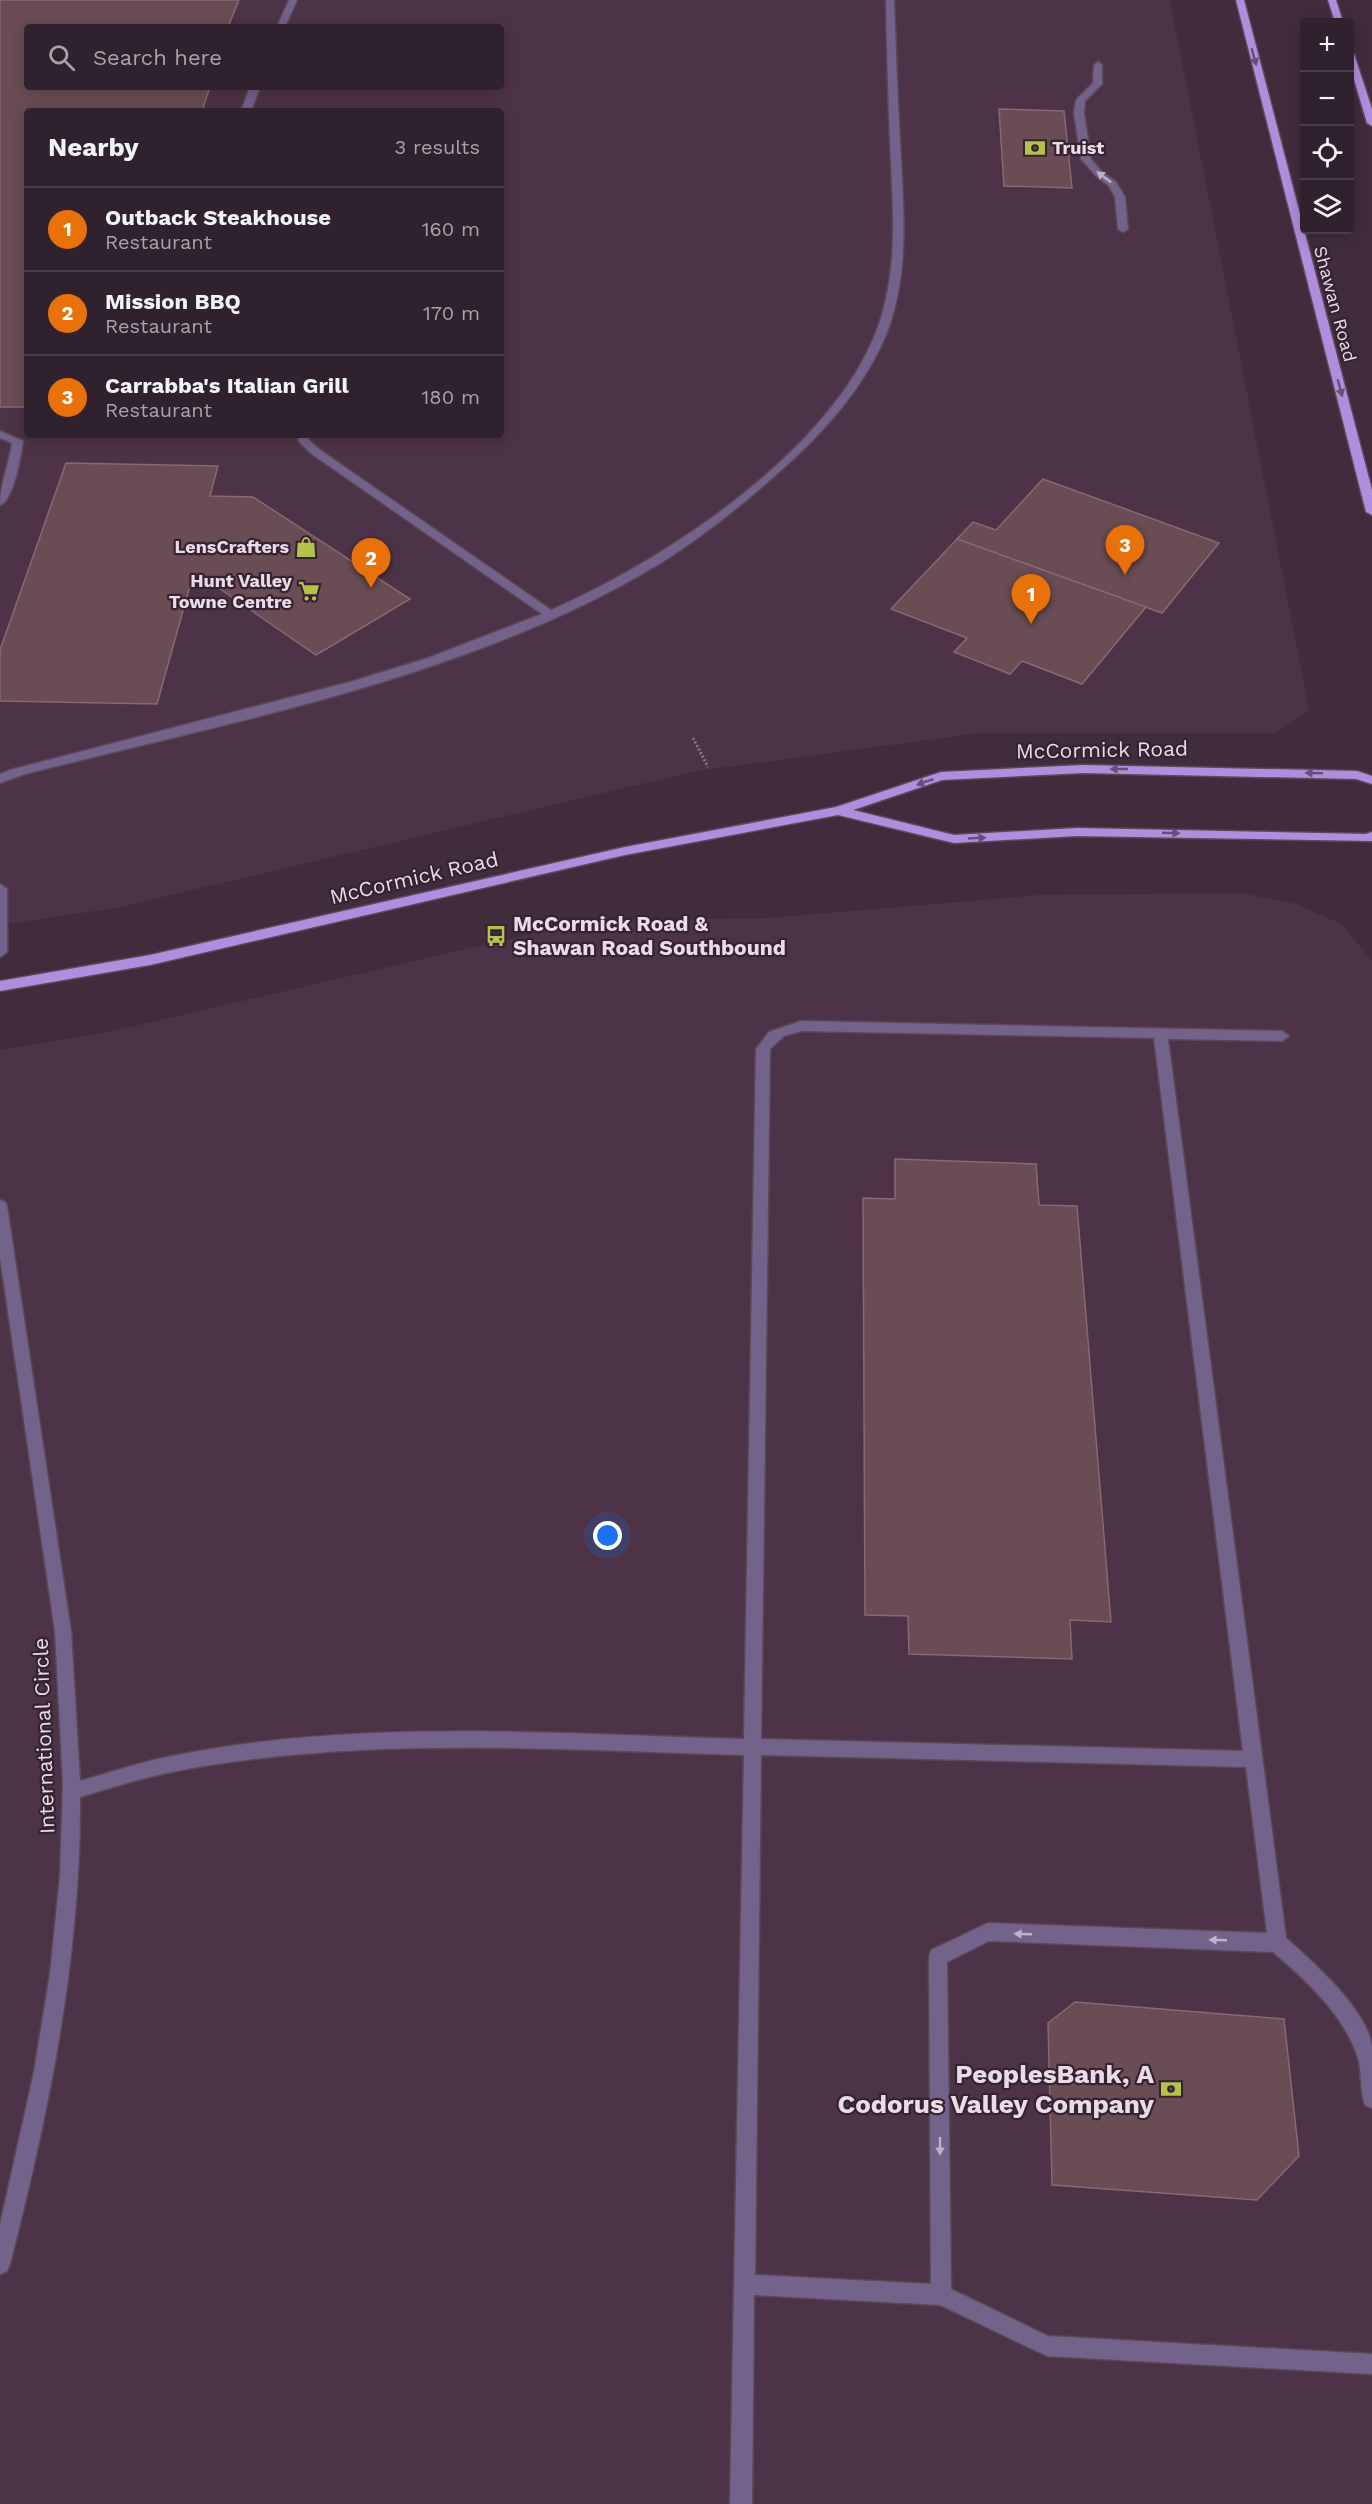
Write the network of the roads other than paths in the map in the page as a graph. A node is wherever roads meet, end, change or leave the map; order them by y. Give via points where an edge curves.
1 (293, 0) edge
2 (890, 0) edge
3 (1239, 0) edge
4 (1332, 0) edge
5 (1338, 18) edge
6 (282, 24) edge
7 (1098, 65) dead end
8 (1354, 67) edge
9 (254, 90) edge
10 (247, 108) edge
11 (1372, 123) edge
12 (1123, 229) dead end
13 (0, 434) edge
14 (303, 438) edge
15 (0, 502) edge
16 (1372, 512) edge
17 (551, 615) junction
18 (0, 778) edge
19 (1372, 780) edge
20 (838, 811) junction
21 (1372, 836) edge
22 (0, 889) edge
23 (0, 952) edge
24 (0, 986) edge
25 (1160, 1034) junction
26 (1282, 1036) dead end
27 (0, 1206) edge
28 (3, 1252) edge
29 (751, 1746) junction
30 (1252, 1759) junction
31 (71, 1792) junction
32 (1276, 1942) junction
33 (1372, 2098) edge
34 (0, 2264) edge
35 (743, 2284) junction
36 (941, 2295) junction
37 (1372, 2364) edge
38 (741, 2504) edge

1 - 6 street
2 - 17 street via 900,251 889,308 876,342 841,400 813,435 732,509 659,558
3 -> 16 main road, Shawan Road
4 - 5 main road
12 -> 7 street via 1120,197 1113,184 1086,159 1079,113 1081,100 1097,84
8 - 11 main road
9 - 10 street
13 - 15 street via 18,441 14,466
14 - 17 street via 316,452
17 - 18 street via 472,648 365,683
19 -> 20 main road, McCormick Road via 1357,775 1186,770 941,776
20 -> 21 main road, McCormick Road via 954,840 1077,832
20 - 24 main road, McCormick Road via 625,851 139,962
22 - 23 street
25 - 26 street
25 - 29 street via 801,1026 781,1030 768,1039 760,1072
25 - 30 street
27 - 28 street, International Circle
28 - 31 street, International Circle via 63,1631
29 - 30 street
29 - 31 street via 466,1740 357,1742 255,1750 171,1764
29 - 35 street
30 - 32 street
31 - 34 street, International Circle via 69,1874 49,2048 26,2168
32 - 33 street via 1313,1973 1343,2008 1368,2057
32 -> 36 street via 988,1932 938,1958
35 - 36 street
35 - 38 street
36 - 37 street via 1047,2346

